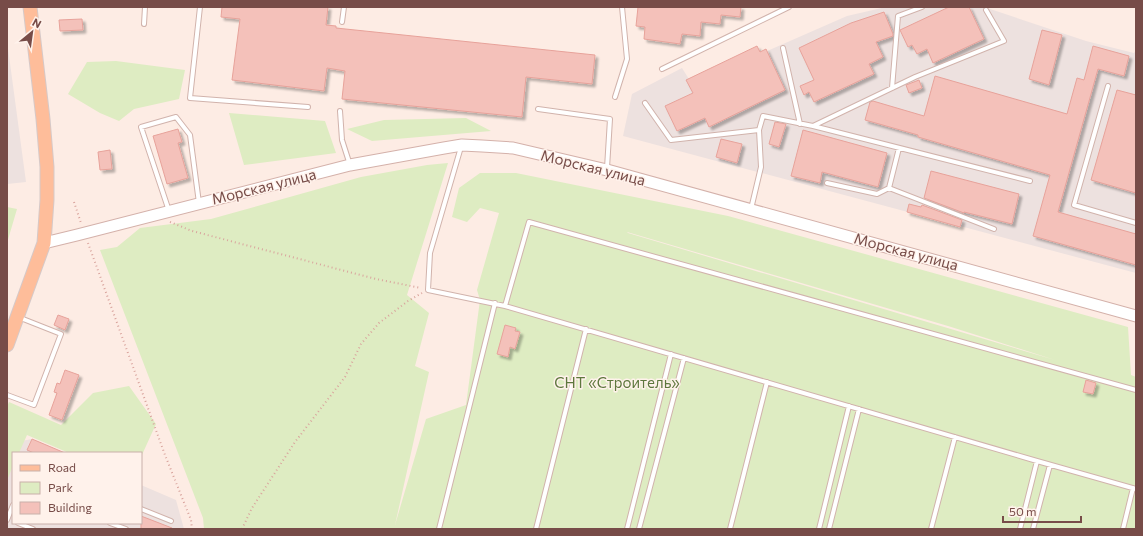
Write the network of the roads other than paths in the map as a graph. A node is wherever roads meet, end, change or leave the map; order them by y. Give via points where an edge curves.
1 (30, 7) edge
2 (146, 7) edge
3 (200, 7) edge
4 (344, 7) edge
5 (622, 7) edge
6 (789, 7) edge
7 (922, 7) edge
8 (986, 10) dead end
9 (342, 22) dead end
10 (144, 24) dead end
11 (784, 48) dead end
12 (662, 69) dead end
13 (1108, 86) dead end
14 (892, 88) junction
15 (615, 97) dead end
16 (645, 103) dead end
17 (308, 107) dead end
18 (538, 110) dead end
19 (340, 111) dead end
20 (800, 124) junction
21 (813, 126) junction
22 (759, 130) junction
23 (462, 145) junction
24 (899, 148) junction
25 (350, 165) junction
26 (607, 170) junction
27 (1030, 181) dead end
28 (827, 183) dead end
29 (889, 188) junction
30 (199, 204) junction
31 (751, 209) junction
32 (169, 212) junction
33 (1136, 223) edge
34 (994, 229) dead end
35 (44, 243) junction
36 (495, 304) junction
37 (505, 306) junction
38 (1136, 316) edge
39 (18, 317) junction
40 (586, 329) junction
41 (7, 345) edge
42 (671, 354) junction
43 (684, 358) junction
44 (767, 382) junction
45 (1136, 390) edge
46 (7, 395) edge
47 (849, 406) junction
48 (859, 409) junction
49 (955, 437) junction
50 (1037, 461) junction
51 (1050, 465) junction
52 (1134, 489) edge
53 (12, 508) edge
54 (142, 509) edge
55 (7, 520) edge
56 (171, 521) dead end
57 (20, 524) edge
58 (113, 524) edge
59 (33, 529) edge
60 (126, 529) edge
61 (439, 529) edge
62 (536, 529) edge
63 (627, 529) edge
64 (639, 529) edge
65 (730, 529) edge
66 (819, 529) edge
67 (829, 529) edge
68 (931, 529) edge
69 (1020, 529) edge
70 (1033, 529) edge
71 (1123, 529) edge

1 - 35 main road via 47,167
2 - 10 lane
3 - 17 lane via 190,98
4 - 9 lane
5 - 15 lane via 627,58
6 - 12 lane
7 - 14 lane via 898,16
8 - 14 lane via 1004,41
11 - 20 lane
13 - 33 lane via 1074,205
14 - 21 lane
16 - 22 lane via 671,140
18 - 26 lane via 610,119
19 - 25 lane via 342,140
20 - 21 lane
20 - 22 lane via 763,116
21 - 24 lane
22 - 31 lane via 761,167
23 - 25 street, Морская улица
23 - 26 street, Морская улица via 513,148
23 - 36 lane via 430,252 428,290
24 - 27 lane
24 - 29 lane
25 - 30 street, Морская улица
26 - 31 street, Морская улица
28 - 29 lane via 877,194
29 - 34 lane
30 - 32 street, Морская улица
30 - 32 lane via 190,135 176,117 141,127
31 - 38 street, Морская улица
32 - 35 street, Морская улица
35 - 39 main road
36 - 37 lane
36 - 61 lane
37 - 40 lane
37 - 45 lane via 529,222
39 - 41 main road
39 - 46 lane via 62,334 34,406
40 - 42 lane
40 - 62 lane
42 - 43 lane
42 - 63 lane
43 - 44 lane
43 - 64 lane
44 - 47 lane
44 - 65 lane
47 - 48 lane
47 - 66 lane
48 - 49 lane
48 - 67 lane
49 - 50 lane
49 - 68 lane
50 - 51 lane
50 - 69 lane
51 - 52 lane
51 - 70 lane
52 - 71 lane
53 - 55 lane
54 - 56 lane
57 - 59 lane
58 - 60 lane

